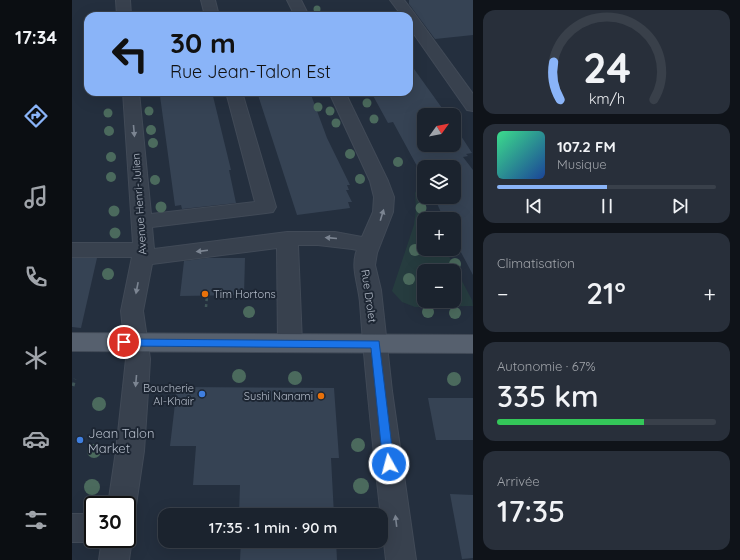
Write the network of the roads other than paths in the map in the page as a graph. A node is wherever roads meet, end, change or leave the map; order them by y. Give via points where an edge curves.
1 (123, 0) edge
2 (208, 0) edge
3 (294, 0) edge
4 (397, 0) edge
5 (124, 12) edge
6 (211, 12) edge
7 (300, 12) edge
8 (406, 12) edge
9 (413, 22) edge
10 (131, 96) edge
11 (235, 96) edge
12 (340, 96) edge
13 (473, 106) edge
14 (142, 222) junction
15 (287, 239) junction
16 (369, 246) junction
17 (72, 250) edge
18 (144, 254) junction
19 (72, 342) edge
20 (136, 343) junction
21 (290, 343) junction
22 (376, 344) junction
23 (473, 344) edge
24 (123, 496) edge
25 (72, 528) edge
26 (84, 528) edge
27 (116, 548) edge
28 (114, 560) edge
29 (401, 560) edge

1 - 5 street
2 - 6 street
3 - 7 street
4 - 8 street
9 - 13 street
10 -> 14 street, Avenue Henri-Julien
11 - 14 street via 266,207
16 -> 12 street, Rue Drolet via 383,212 384,197
14 - 18 street, Avenue Henri-Julien
16 -> 15 street via 352,240 334,238
15 -> 18 street
15 - 21 street
16 - 22 street, Rue Drolet via 364,265 370,290
17 - 18 street
18 -> 20 street, Avenue Henri-Julien via 132,311
19 - 20 main road
20 - 21 main road
20 -> 24 street, Avenue Henri-Julien via 137,377
21 - 22 main road
22 - 23 main road
29 -> 22 street, Rue Drolet via 379,391
25 - 26 street
27 - 28 street

